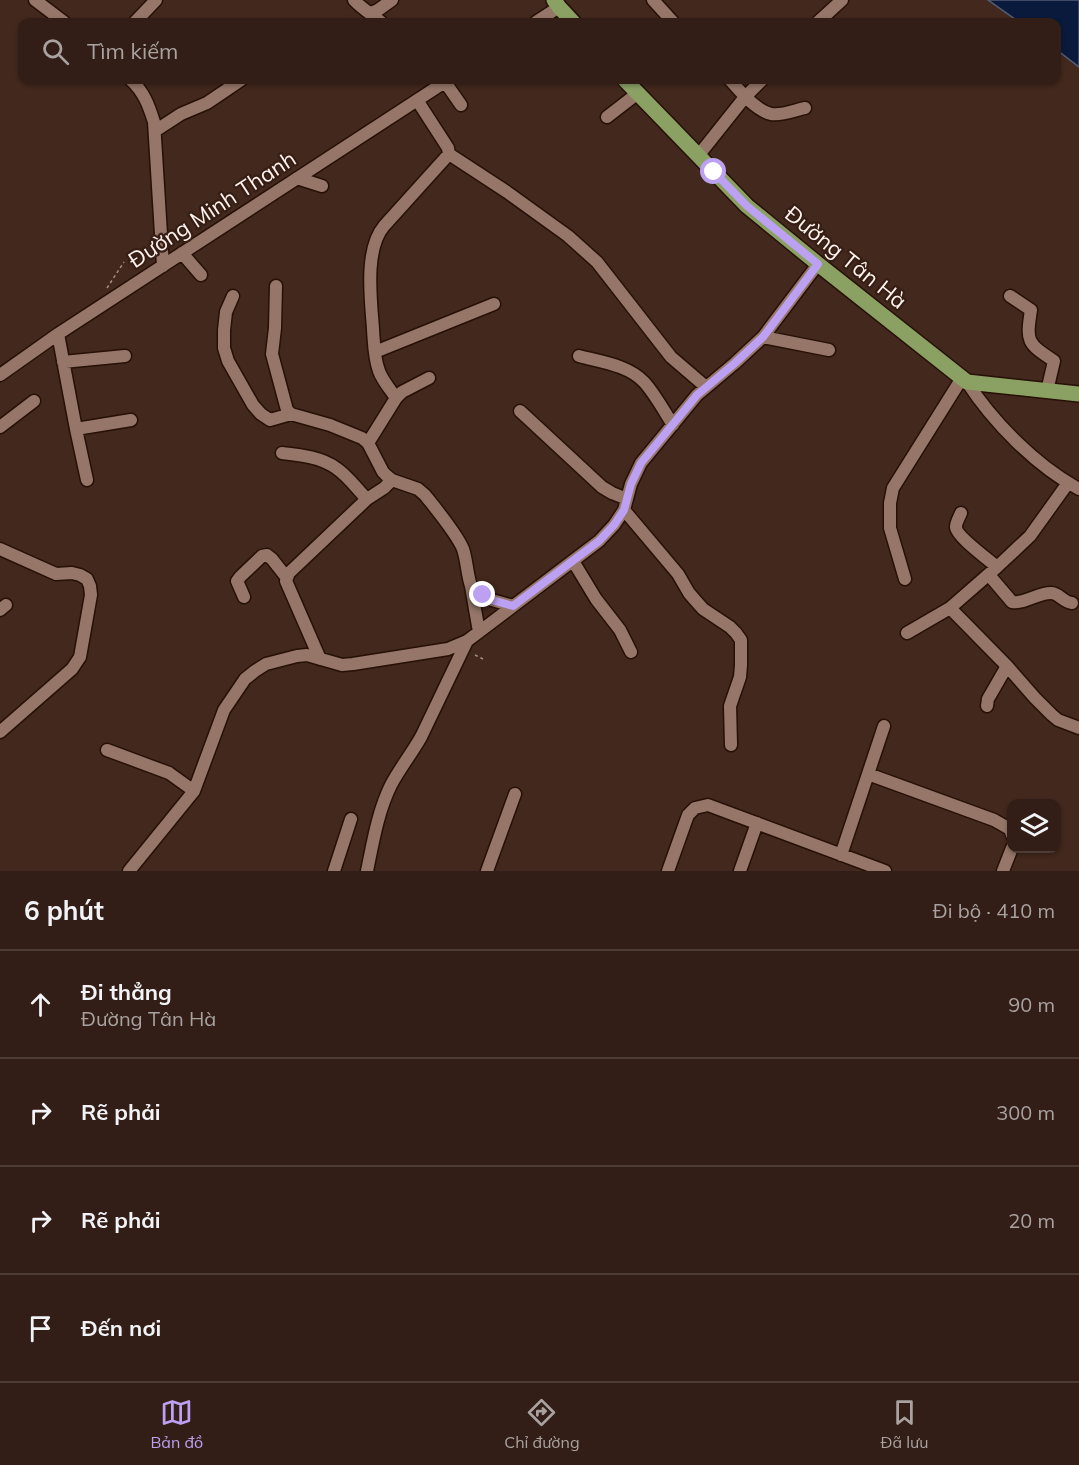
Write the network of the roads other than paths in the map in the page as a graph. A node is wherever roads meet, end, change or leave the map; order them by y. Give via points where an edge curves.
1 (35, 0) edge
2 (156, 0) edge
3 (354, 0) edge
4 (392, 0) edge
5 (653, 0) edge
6 (842, 0) edge
7 (557, 4) edge
8 (371, 13) junction
9 (59, 18) edge
10 (139, 18) edge
11 (377, 18) edge
12 (541, 18) edge
13 (569, 18) edge
14 (669, 18) edge
15 (822, 18) edge
16 (136, 84) edge
17 (235, 84) edge
18 (449, 84) edge
19 (630, 84) edge
20 (734, 84) edge
21 (758, 84) edge
22 (430, 85) edge
23 (638, 93) junction
24 (745, 97) junction
25 (417, 100) junction
26 (461, 105) dead end
27 (805, 108) dead end
28 (607, 117) dead end
29 (154, 131) junction
30 (449, 154) junction
31 (698, 156) junction
32 (297, 178) junction
33 (322, 186) dead end
34 (182, 253) junction
35 (818, 264) junction
36 (163, 266) junction
37 (201, 275) dead end
38 (276, 286) dead end
39 (233, 296) dead end
40 (1010, 296) dead end
41 (494, 304) dead end
42 (58, 334) junction
43 (763, 337) junction
44 (829, 350) dead end
45 (375, 352) junction
46 (125, 356) dead end
47 (579, 357) dead end
48 (63, 362) junction
49 (0, 375) edge
50 (429, 378) dead end
51 (965, 380) junction
52 (706, 387) junction
53 (1047, 391) junction
54 (1079, 394) edge
55 (396, 398) junction
56 (34, 401) dead end
57 (520, 411) dead end
58 (291, 414) junction
59 (130, 420) dead end
60 (673, 425) junction
61 (0, 427) edge
62 (76, 429) junction
63 (368, 443) junction
64 (282, 453) dead end
65 (87, 480) dead end
66 (392, 480) junction
67 (1073, 486) edge
68 (367, 499) junction
69 (625, 505) junction
70 (961, 513) dead end
71 (0, 549) edge
72 (573, 561) junction
73 (993, 571) junction
74 (287, 578) junction
75 (905, 579) dead end
76 (471, 586) junction
77 (244, 597) dead end
78 (1072, 603) dead end
79 (513, 606) junction
80 (950, 608) junction
81 (479, 632) junction
82 (907, 633) dead end
83 (467, 641) junction
84 (631, 652) dead end
85 (320, 659) junction
86 (1007, 666) junction
87 (987, 706) dead end
88 (884, 726) dead end
89 (1079, 728) edge
90 (0, 732) edge
91 (730, 745) dead end
92 (107, 750) dead end
93 (868, 774) junction
94 (194, 791) junction
95 (515, 794) dead end
96 (351, 819) dead end
97 (757, 823) junction
98 (1007, 827) edge
99 (1009, 853) edge
100 (841, 855) junction
101 (129, 871) edge
102 (334, 871) edge
103 (367, 871) edge
104 (487, 871) edge
105 (668, 871) edge
106 (740, 871) edge
107 (885, 871) edge
108 (1003, 871) edge

1 - 9 street
2 - 10 street
3 - 8 street
4 - 8 street
5 - 14 street
6 - 15 street
7 - 12 street
7 - 13 main road
8 - 11 street
16 - 29 street via 147,100
17 - 29 street
18 - 26 street
19 - 23 main road, Đường Tân Hà
20 - 24 street
21 - 24 street
22 - 25 street, Đường Minh Thanh
23 - 28 street
23 - 31 main road, Đường Tân Hà
24 - 27 street via 769,113
24 - 31 street
25 - 30 street
25 - 32 street, Đường Minh Thanh
29 - 36 street
30 - 45 street via 377,233 369,283
30 - 52 street via 590,255 671,357
31 - 35 main road, Đường Tân Hà via 747,206
32 - 33 street
32 - 34 street, Đường Minh Thanh
34 - 36 street, Đường Minh Thanh
34 - 37 street
35 - 43 street
35 - 51 main road, Đường Tân Hà
36 - 42 street, Đường Minh Thanh
38 - 58 street via 272,354
39 - 58 street via 224,330 228,361 261,414 270,420
40 - 53 street via 1031,310 1028,333 1033,347 1054,361
41 - 45 street
42 - 48 street
42 - 49 street, Đường Minh Thanh
43 - 44 street
43 - 52 street
45 - 55 street via 380,375
46 - 48 street
47 - 60 street via 624,369 645,382
48 - 62 street
50 - 55 street
51 - 53 main road
51 - 67 street via 1007,432
51 - 75 street via 893,488 890,528
52 - 60 street
53 - 54 main road
55 - 63 street
56 - 61 street
57 - 69 street
58 - 63 street via 330,425
59 - 62 street
60 - 69 street via 635,473
62 - 65 street
63 - 66 street via 383,472
64 - 68 street via 314,458 332,466
66 - 68 street
66 - 76 street via 425,495 460,543
67 - 73 street
68 - 74 street
69 - 72 street via 614,525
69 - 91 street via 695,600 741,640 740,677 730,706
70 - 73 street via 955,525 957,532
71 - 90 street via 56,574 80,574 87,579 91,595 80,657 72,669
72 - 79 street
72 - 84 street
73 - 78 street via 1012,602 1053,592
73 - 80 street
74 - 77 street via 272,559 262,556 237,581
74 - 85 street
76 - 79 street via 492,600
76 - 81 street
79 - 81 street
80 - 82 street
80 - 86 street
81 - 83 street
83 - 85 street via 448,649 353,664
83 - 103 street via 421,737 390,787 378,819
85 - 94 street via 307,655 266,664 245,679 224,710
86 - 87 street
86 - 89 street via 1052,715
88 - 93 street
92 - 94 street via 169,773
93 - 98 street
93 - 100 street
94 - 101 street
95 - 104 street
96 - 102 street
97 - 100 street
97 - 105 street via 708,805 695,808 688,815
97 - 106 street
99 - 108 street
100 - 107 street

